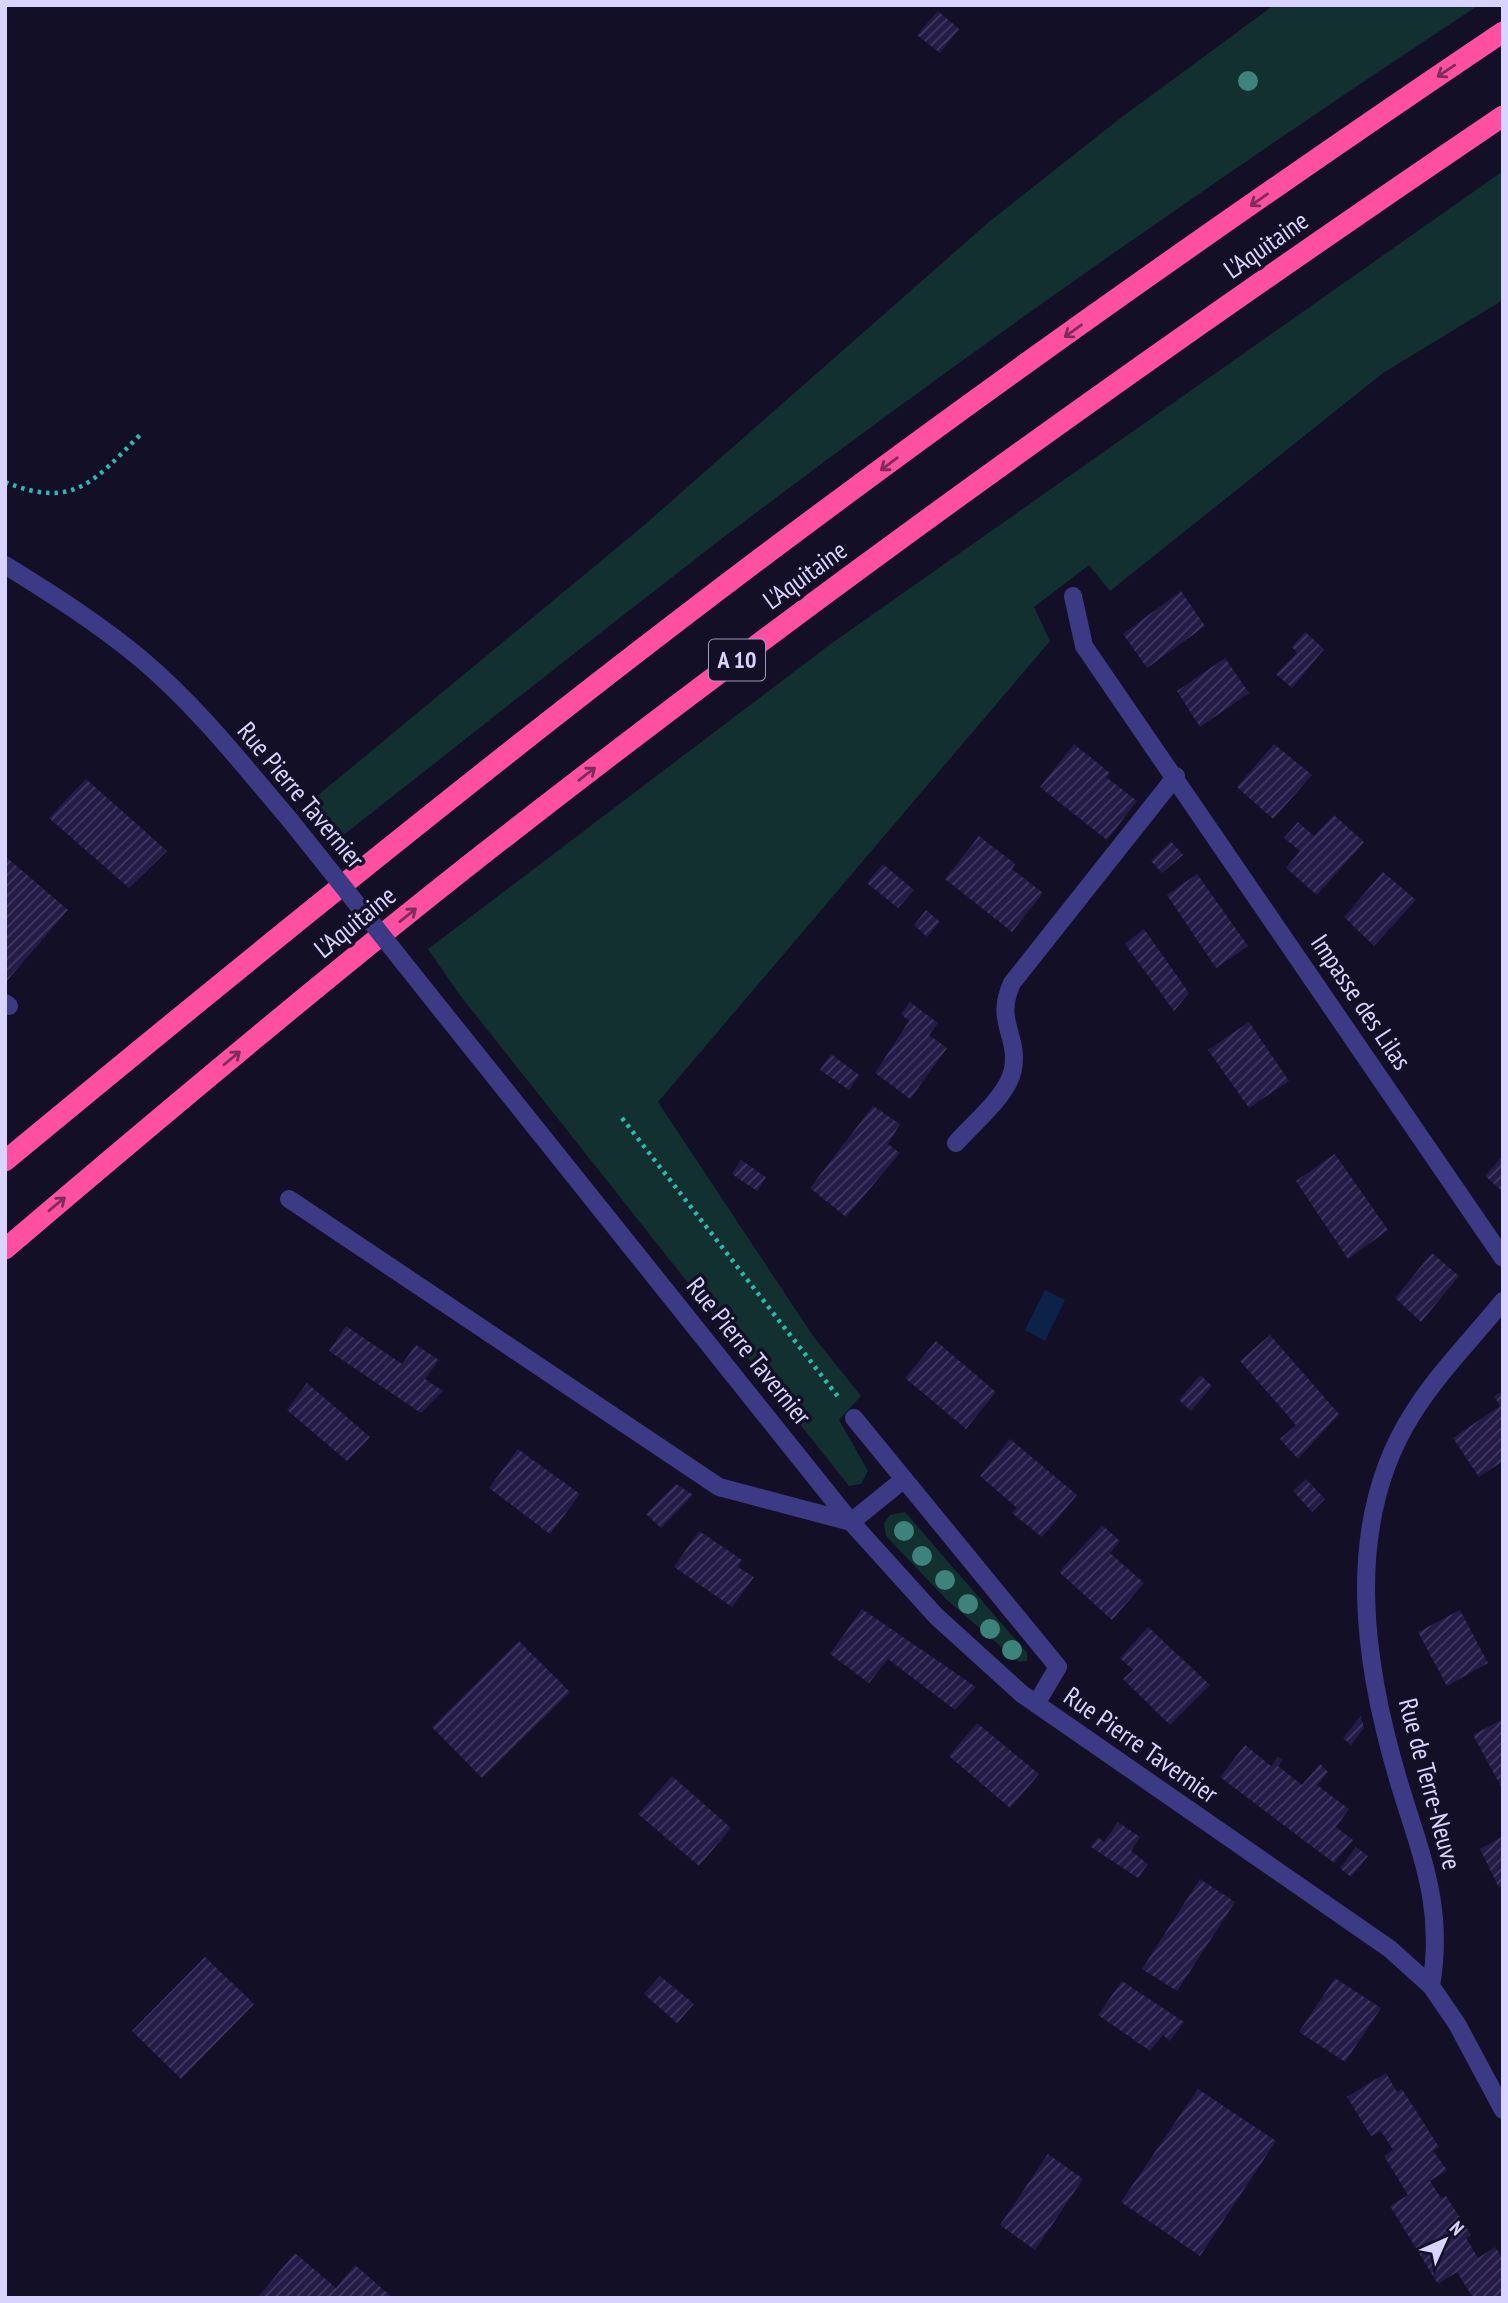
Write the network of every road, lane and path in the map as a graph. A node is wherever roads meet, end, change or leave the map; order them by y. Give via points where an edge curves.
1 (1503, 32) edge
2 (1503, 116) edge
3 (140, 435) dead end
4 (5, 482) edge
5 (5, 565) edge
6 (1073, 596) dead end
7 (1176, 776) junction
8 (622, 1118) dead end
9 (956, 1143) dead end
10 (5, 1161) edge
11 (289, 1199) dead end
12 (5, 1249) edge
13 (1503, 1258) edge
14 (1503, 1301) edge
15 (854, 1418) joint
16 (903, 1480) junction
17 (851, 1522) junction
18 (1036, 1704) junction
19 (1431, 1986) junction
20 (1503, 2110) edge

1 -> 10 highway, L'Aquitaine / A 10 via 1117,299 674,624
12 -> 2 highway, L'Aquitaine / A 10 via 313,991 717,675 1156,356
3 - 4 path via 92,483 61,493 32,493
5 - 17 street, Rue Pierre Tavernier, bridge via 68,604 142,660 208,724 290,820
6 - 7 street, Impasse des Lilas via 1084,646
7 - 9 street via 1013,983 1003,1015 1012,1050 1013,1068 1007,1085
7 - 13 street, Impasse des Lilas
8 - 15 path
11 - 17 street via 719,1487
14 - 19 street, Rue de Terre-Neuve via 1413,1412 1388,1458 1372,1513 1364,1572 1384,1732 1434,1899 1437,1931
15 - 16 street
16 - 17 street
16 - 18 street via 1058,1667
17 - 18 street, Rue Pierre Tavernier via 936,1616
18 - 19 street, Rue Pierre Tavernier via 1390,1949
19 - 20 street, Rue Pierre Tavernier

